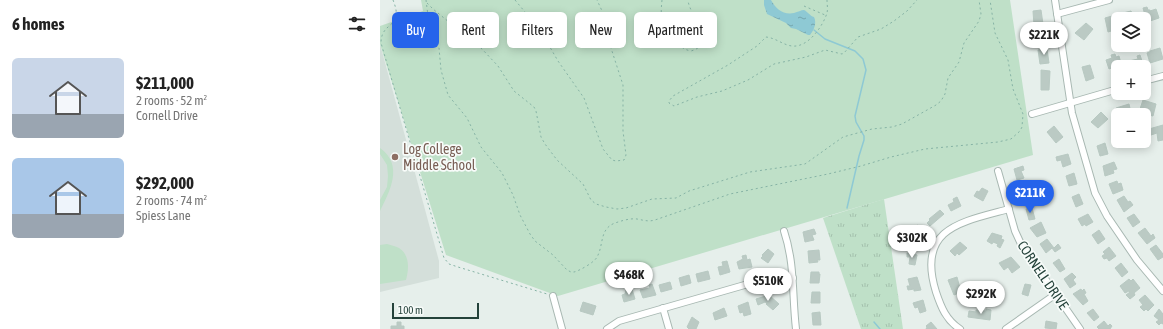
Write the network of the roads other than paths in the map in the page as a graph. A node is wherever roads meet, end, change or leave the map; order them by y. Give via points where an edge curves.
1 (1055, 0) edge
2 (1110, 0) edge
3 (1057, 14) junction
4 (1163, 76) edge
5 (1151, 79) edge
6 (1111, 91) edge
7 (1070, 103) junction
8 (1032, 114) dead end
9 (998, 172) dead end
10 (1009, 210) junction
11 (784, 231) dead end
12 (793, 278) junction
13 (1163, 291) edge
14 (1056, 294) junction
15 (553, 296) road end
16 (663, 308) junction
17 (562, 329) edge
18 (607, 329) edge
19 (669, 329) edge
20 (796, 329) edge
21 (960, 329) edge
22 (1006, 329) edge
23 (1080, 329) edge

1 - 3 street
2 - 3 street
3 - 7 street
4 - 5 street
6 - 7 street
7 - 8 street
7 - 13 street via 1098,201 1137,260
9 - 10 street, CORNELL DRIVE
10 - 14 street, CORNELL DRIVE via 1022,244
10 - 21 street via 954,226 940,238 933,251 931,273 941,306 950,321
11 - 12 street via 790,251
12 - 16 street via 762,280
12 - 20 street
14 - 22 street
14 - 23 street, CORNELL DRIVE
15 - 17 street
16 - 18 street via 619,321
16 - 19 street

